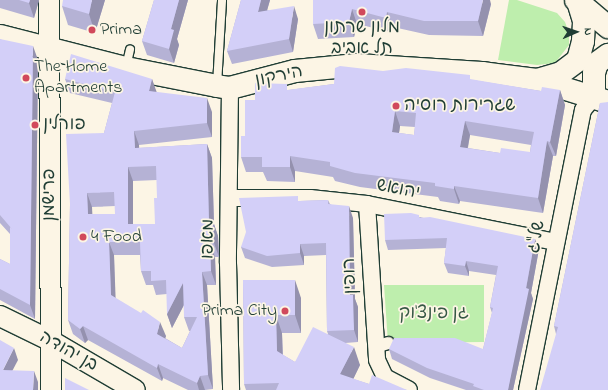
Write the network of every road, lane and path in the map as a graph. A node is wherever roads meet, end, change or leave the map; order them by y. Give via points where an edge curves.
1 (49, 0) edge
2 (222, 0) edge
3 (576, 0) edge
4 (608, 27) edge
5 (0, 36) edge
6 (49, 48) junction
7 (608, 55) edge
8 (537, 80) junction
9 (224, 87) junction
10 (601, 99) edge
11 (229, 198) junction
12 (367, 204) junction
13 (556, 242) junction
14 (0, 316) edge
15 (51, 341) junction
16 (51, 390) edge
17 (135, 390) edge
18 (231, 390) edge
19 (410, 390) edge
20 (527, 390) edge

1 - 6 street, פרישמן
2 - 9 lane
3 - 4 main road
3 - 8 main road via 584,20 583,41 578,60 561,73
5 - 6 main road, הירקון
6 - 9 main road, הירקון via 128,58
6 - 15 street, פרישמן
7 - 10 main road via 597,63 594,74
8 - 9 main road, הירקון via 482,73 357,65 295,71
8 - 10 main road, הירקון
9 - 11 street, מאפו
10 - 13 street, של"ג via 583,110
11 - 12 street, יהואש via 310,198
11 - 18 street, מאפו
12 - 13 street, יהואש
12 - 19 street, רופין via 385,377
13 - 20 street, של"ג
14 - 15 street, בן יהודה
15 - 16 street, פרישמן
15 - 17 street, בן יהודה

